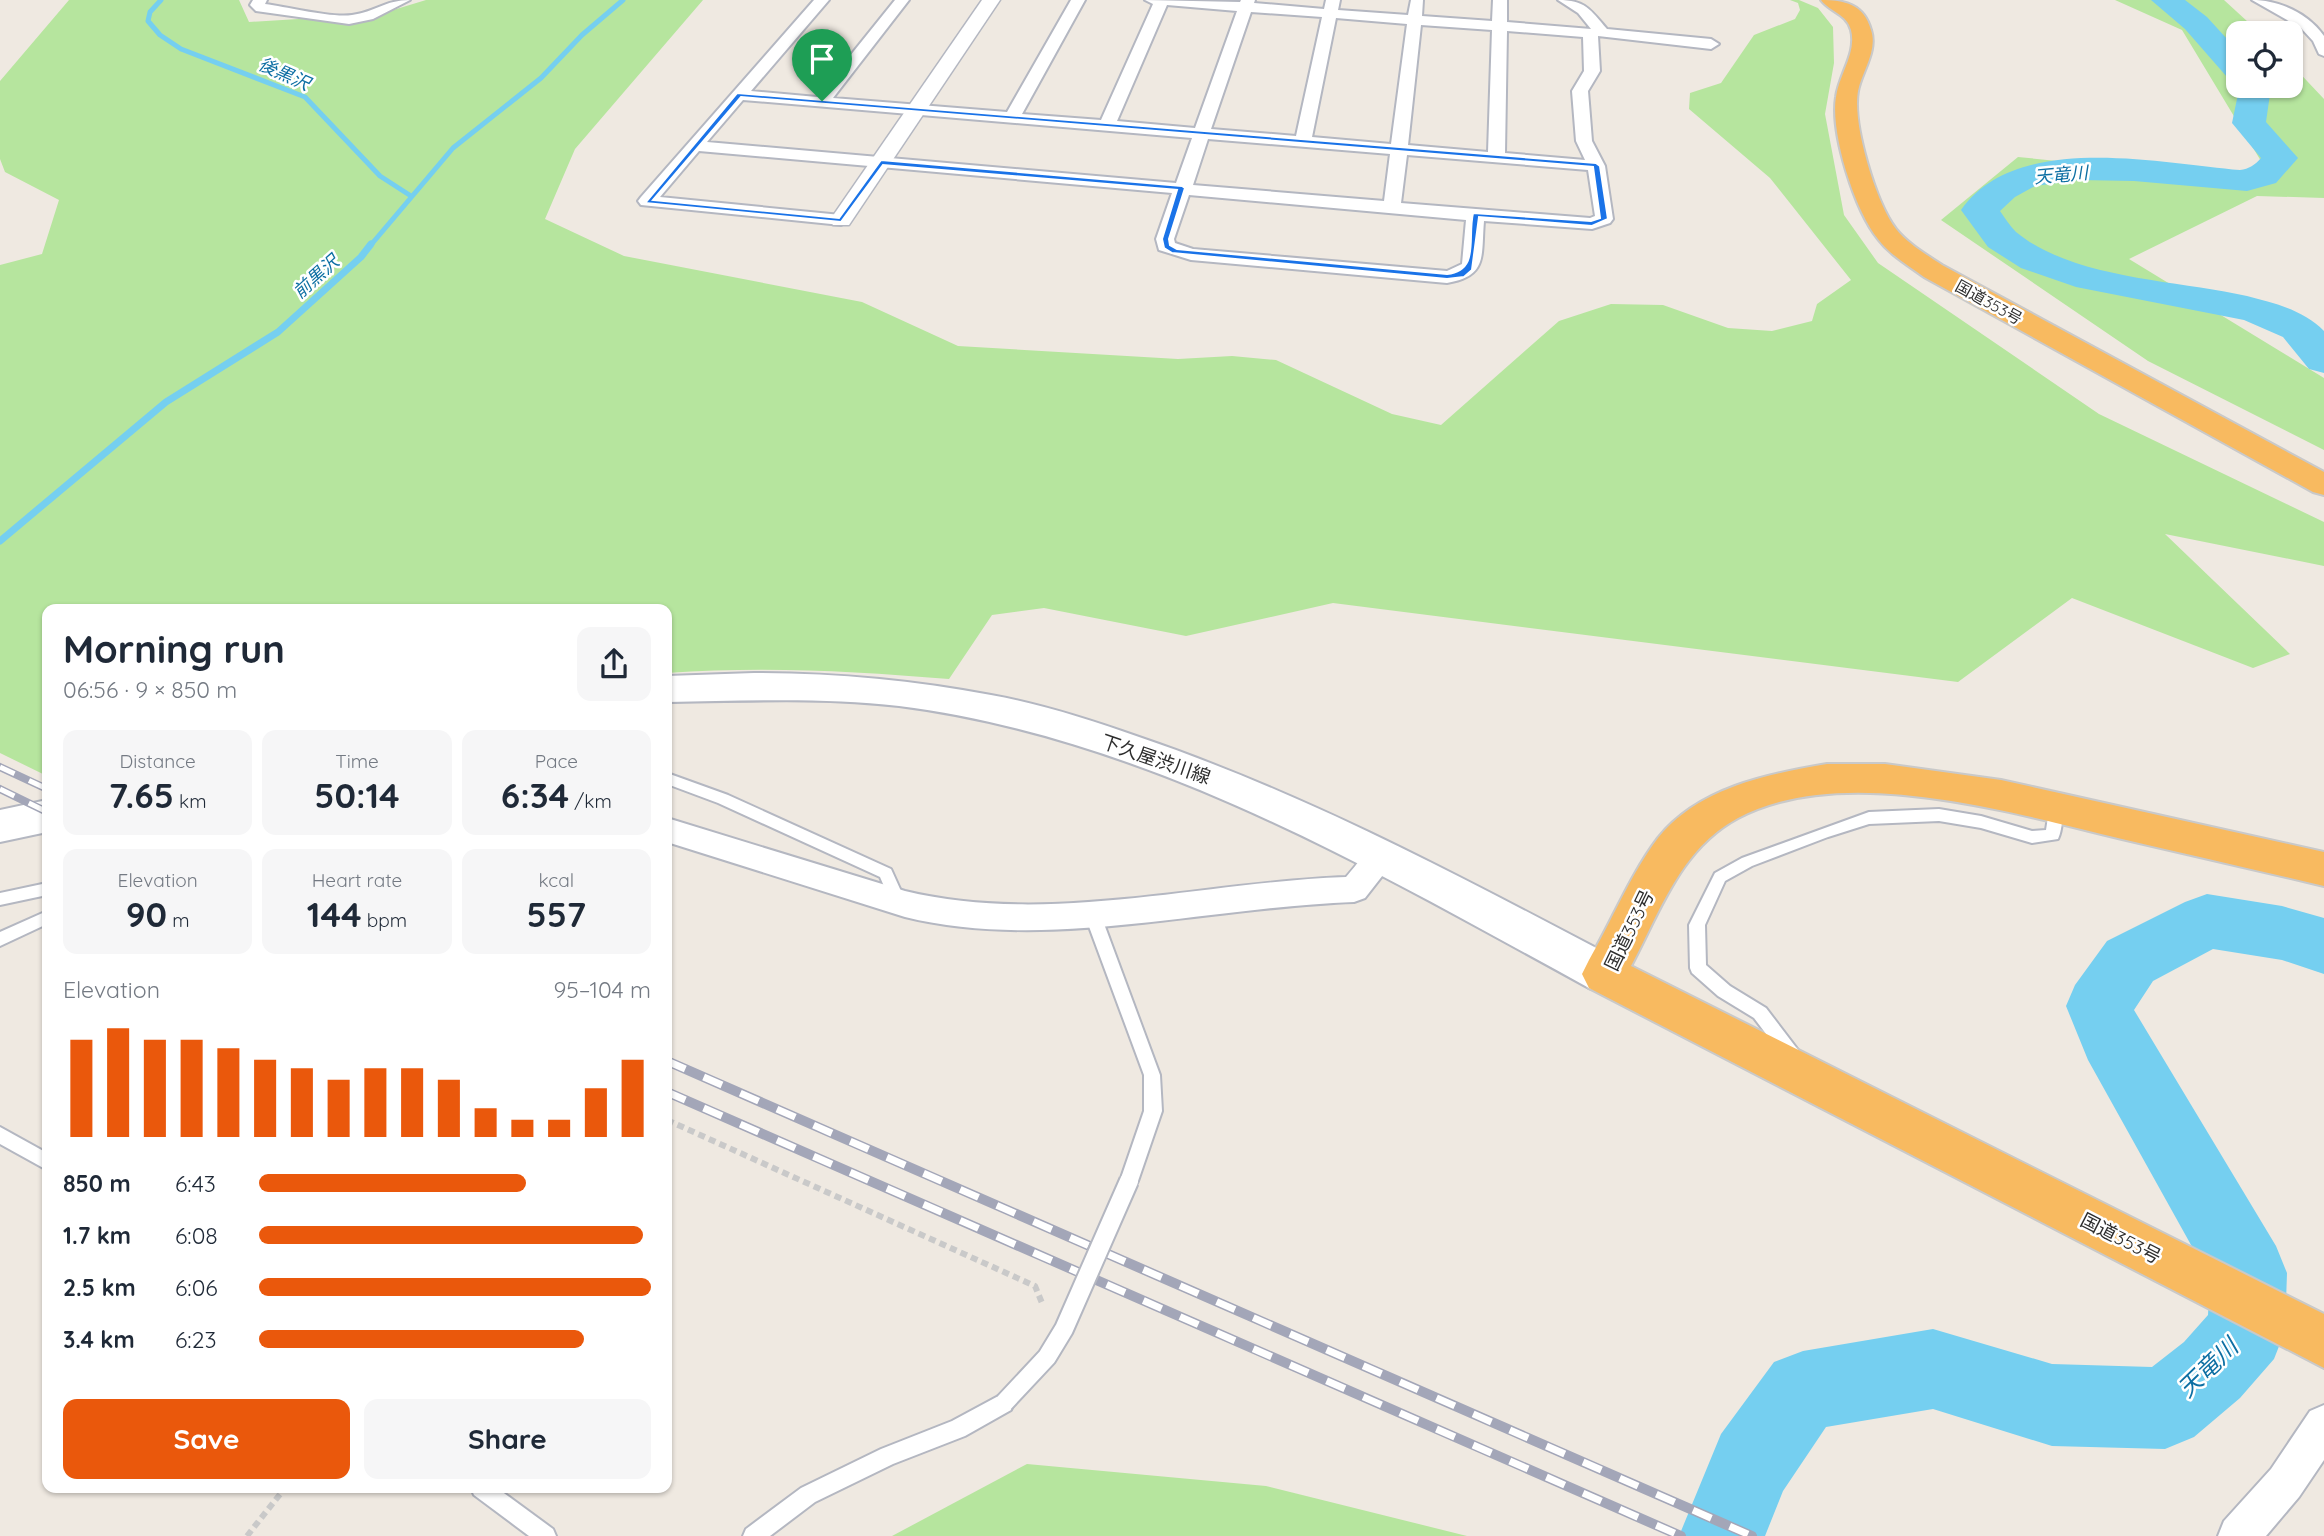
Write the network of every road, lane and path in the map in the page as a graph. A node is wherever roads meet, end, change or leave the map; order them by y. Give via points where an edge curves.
1 (260, 0) edge
2 (403, 0) edge
3 (822, 0) edge
4 (902, 0) edge
5 (990, 0) edge
6 (1078, 0) edge
7 (1152, 0) edge
8 (1162, 0) edge
9 (1417, 0) edge
10 (1500, 0) edge
11 (1564, 0) edge
12 (1831, 0) edge
13 (2259, 0) edge
14 (1247, 3) edge
15 (1332, 6) edge
16 (1414, 19) junction
17 (1499, 25) junction
18 (1711, 44) dead end
19 (2324, 51) edge
20 (739, 95) junction
21 (822, 101) junction
22 (918, 109) junction
23 (1012, 117) junction
24 (1107, 125) junction
25 (1203, 133) junction
26 (1303, 141) junction
27 (695, 146) junction
28 (1400, 149) junction
29 (1496, 157) junction
30 (881, 163) junction
31 (1596, 166) junction
32 (1182, 188) junction
33 (1392, 207) junction
34 (1476, 215) junction
35 (841, 220) joint
36 (2324, 485) edge
37 (672, 689) edge
38 (672, 780) edge
39 (2055, 808) junction
40 (42, 817) edge
41 (0, 826) edge
42 (672, 832) edge
43 (1382, 857) junction
44 (2324, 869) edge
45 (42, 890) edge
46 (0, 899) edge
47 (897, 901) junction
48 (1092, 913) junction
49 (42, 920) edge
50 (0, 939) edge
51 (1604, 974) junction
52 (1811, 1079) junction
53 (672, 1122) edge
54 (0, 1135) edge
55 (42, 1159) edge
56 (1042, 1303) dead end
57 (2310, 1334) edge
58 (2324, 1425) edge
59 (281, 1493) edge
60 (488, 1493) edge
61 (247, 1536) edge
62 (546, 1536) edge
63 (753, 1536) edge
64 (2239, 1536) edge

1 - 2 street via 257,5 261,8 349,20
3 - 20 street
4 - 21 street
5 - 22 street
6 - 23 street
7 - 8 street
8 - 14 street
8 - 24 street
9 - 16 street
10 - 17 street
11 - 18 street via 1583,10 1602,33
12 - 36 highway, 国道353号 via 1851,14 1862,30 1861,51 1845,100 1862,174 1884,230 1896,242 1933,271
13 - 19 street via 2308,25
14 - 15 street
14 - 25 street
15 - 16 street
15 - 26 street
16 - 17 street
16 - 28 street
17 - 29 street
17 - 31 street via 1577,30 1592,36 1592,71 1580,91 1584,141
20 - 21 street
20 - 27 street
21 - 22 street
22 - 23 street
22 - 30 street
23 - 24 street
24 - 25 street
25 - 26 street
25 - 32 street
26 - 28 street
27 - 30 street
27 - 35 street via 647,201
28 - 29 street
28 - 33 street
29 - 31 street
30 - 32 street
30 - 35 street
31 - 34 street via 1602,222
32 - 33 street
32 - 34 street via 1165,239 1175,251 1447,277 1461,275 1471,264
33 - 34 street
37 - 43 main road, 下久屋渋川線 via 758,685 900,694 1049,724 1208,776
38 - 47 lane via 886,873
39 - 44 highway, 国道353号
39 - 51 highway, 国道353号 via 1926,782 1887,779 1803,781 1771,788 1711,816 1681,841 1658,870
39 - 52 lane via 2053,835 2032,837 1939,815 1869,818 1747,862 1720,877 1697,925 1698,968 1760,1013
40 - 41 main road
42 - 47 street
43 - 48 street via 1354,889 1297,890
43 - 51 main road, 下久屋渋川線
45 - 46 lane
47 - 48 street via 984,917
48 - 63 lane, bridge via 1152,1075 1153,1111 1129,1181 1064,1329 1047,1357 1004,1403 958,1429 808,1494
49 - 50 lane
51 - 52 highway, 国道353号
52 - 57 highway, 国道353号
53 - 56 path via 1035,1286
54 - 55 lane
58 - 64 street via 2285,1483
59 - 61 path
60 - 62 lane

